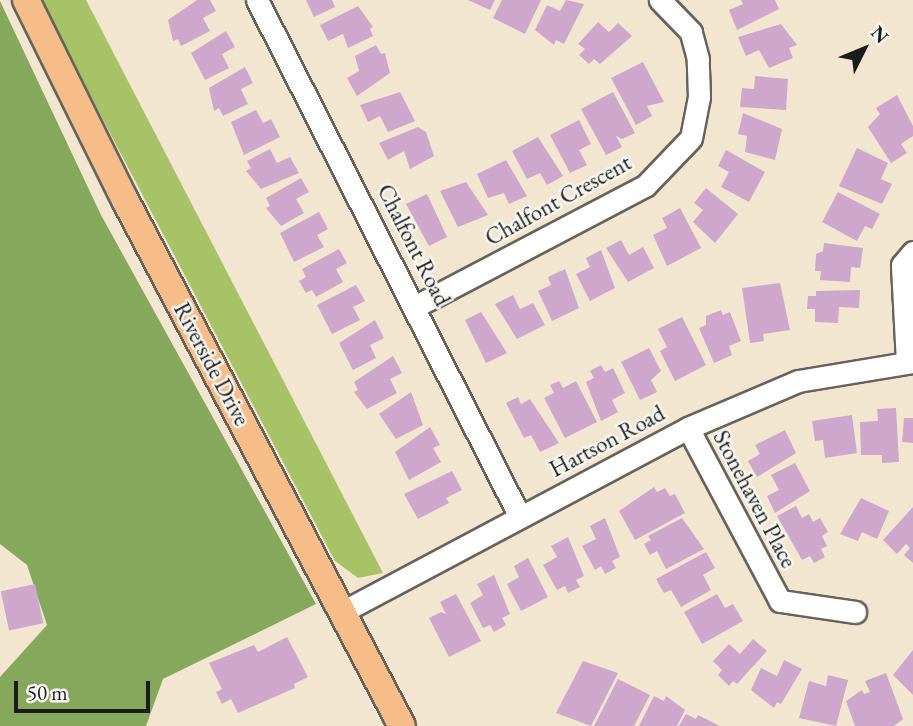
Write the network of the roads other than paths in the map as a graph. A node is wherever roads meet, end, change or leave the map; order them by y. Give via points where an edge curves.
1 (26, 0) edge
2 (257, 0) edge
3 (660, 0) edge
4 (913, 252) edge
5 (416, 306) junction
6 (910, 362) edge
7 (688, 428) junction
8 (520, 517) junction
9 (342, 612) junction
10 (855, 612) dead end
11 (402, 726) edge

1 - 9 main road, Riverside Drive via 125,200
2 - 5 street, Chalfont Road
3 - 5 street, Chalfont Crescent via 691,32 698,59 699,97 691,138 645,186
4 - 6 street via 902,265
5 - 8 street, Chalfont Road
6 - 7 street, Hartson Road via 798,380
7 - 8 street, Hartson Road
7 - 10 street, Stonehaven Place via 780,601
8 - 9 street, Hartson Road
9 - 11 main road, Riverside Drive

